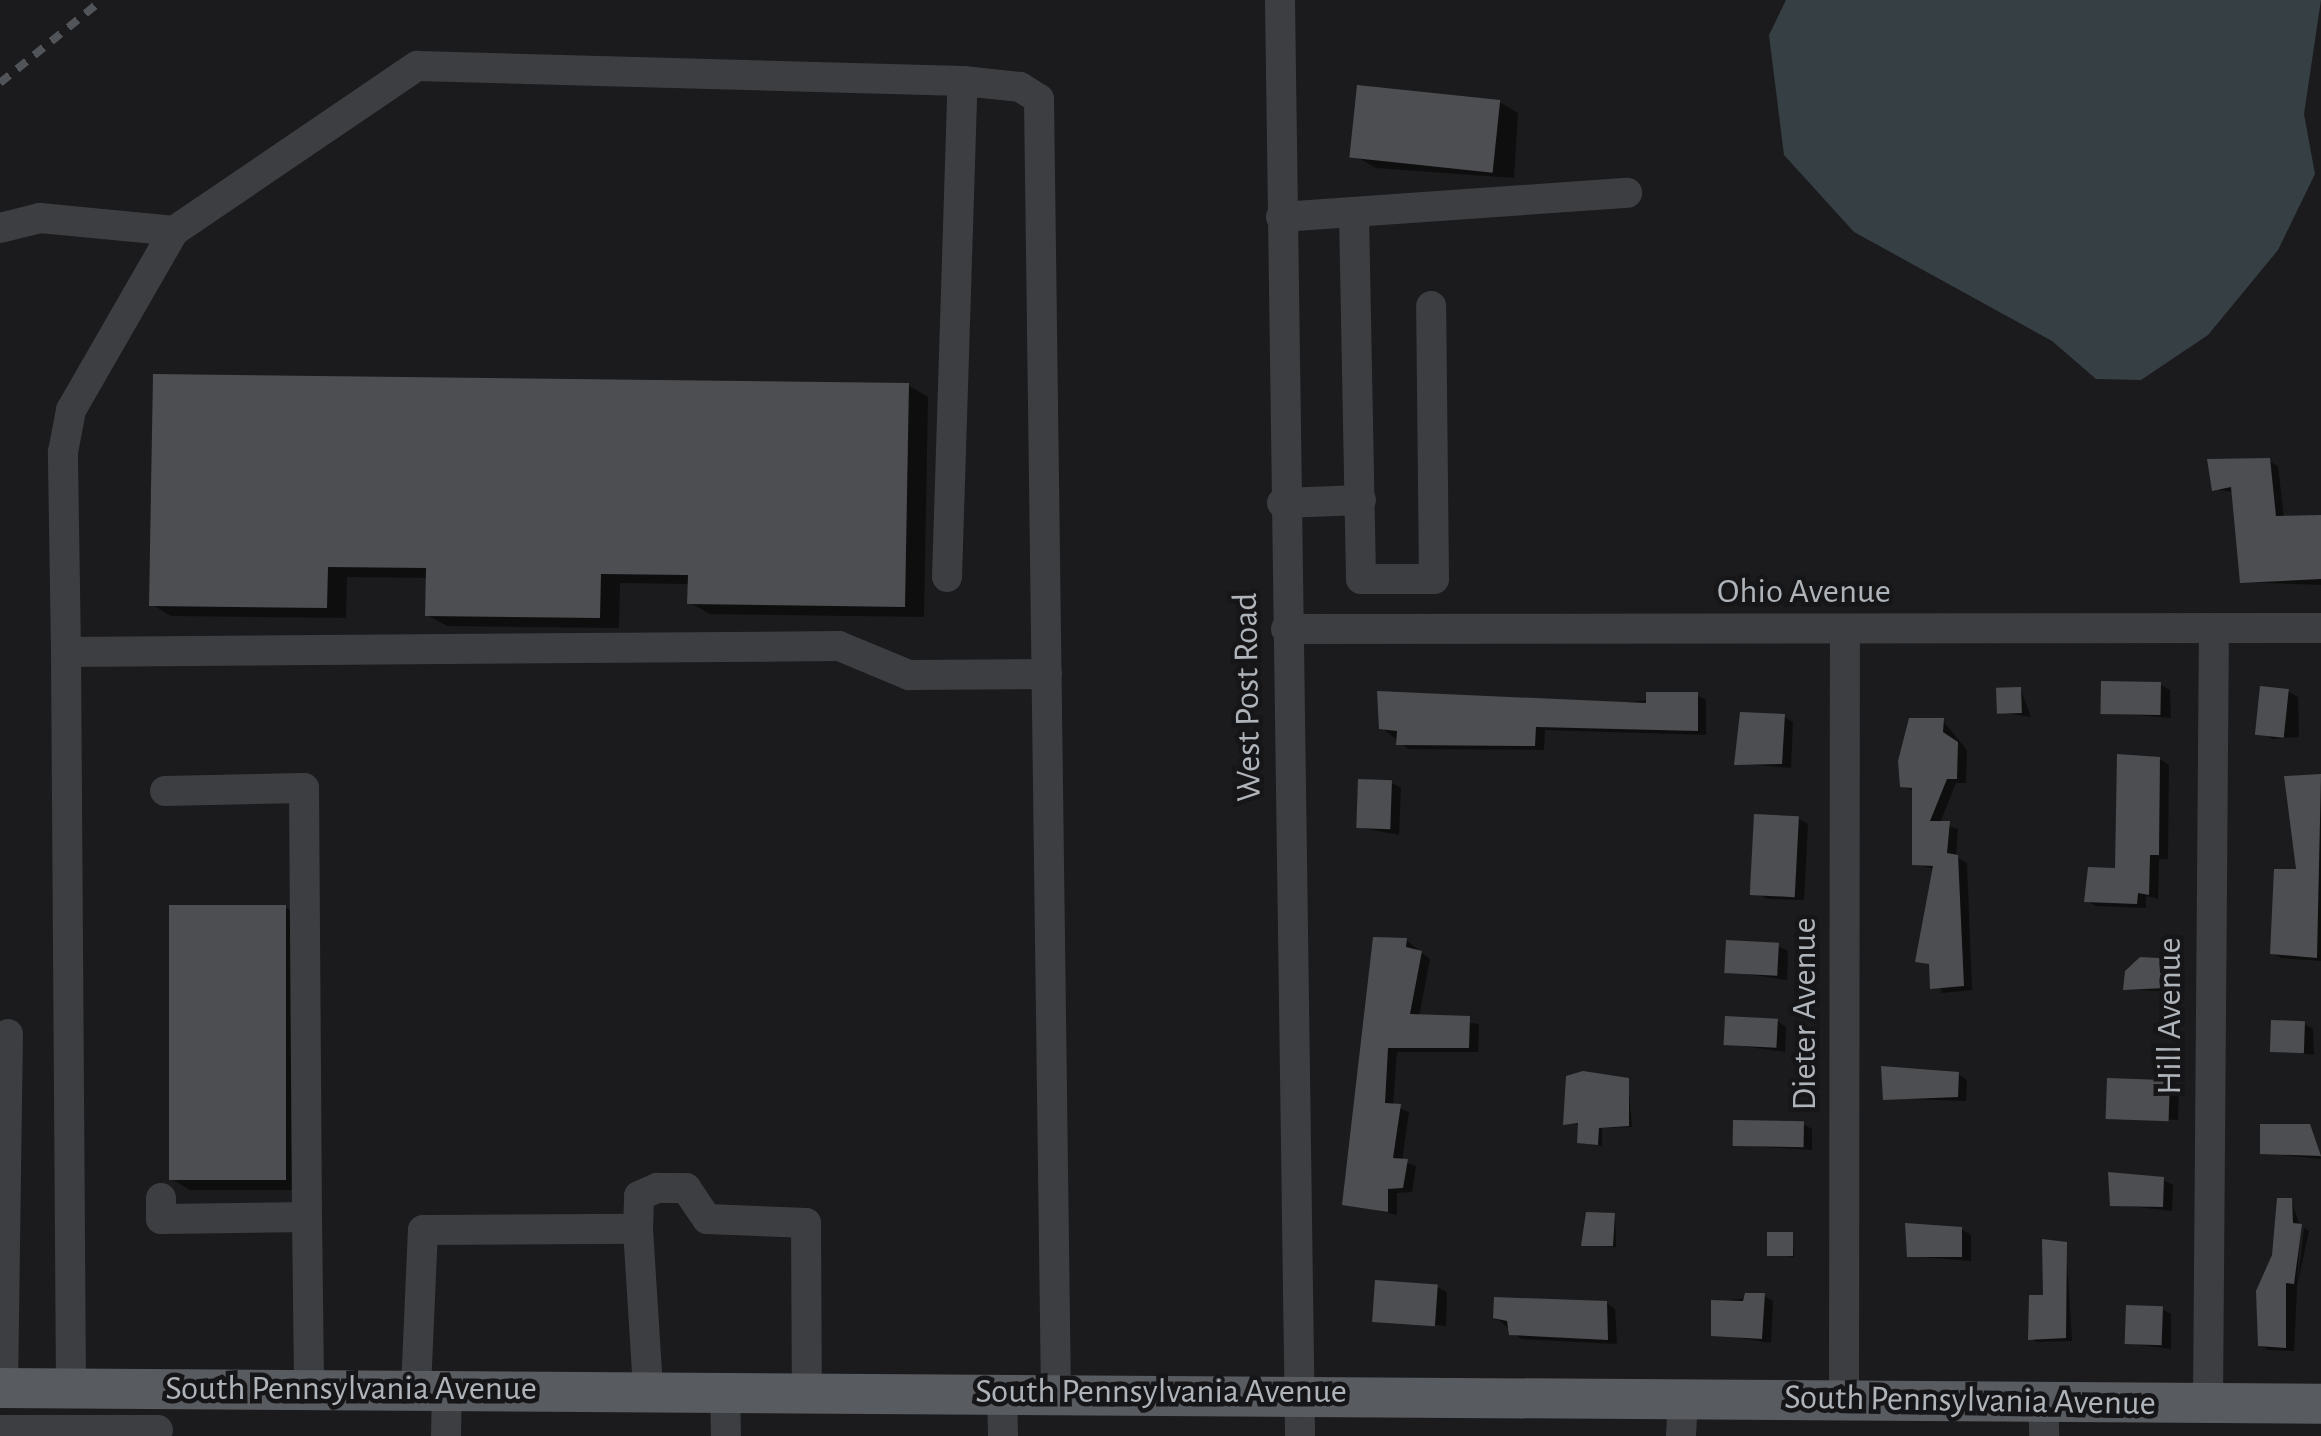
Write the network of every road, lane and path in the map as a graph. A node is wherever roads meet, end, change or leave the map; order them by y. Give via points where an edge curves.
1 (1280, 0) edge
2 (963, 81) junction
3 (1627, 193) dead end
4 (1354, 214) junction
5 (1281, 217) junction
6 (0, 228) edge
7 (174, 232) junction
8 (1431, 306) dead end
9 (1360, 500) junction
10 (1282, 503) junction
11 (947, 577) dead end
12 (2321, 628) edge
13 (1286, 629) junction
14 (2214, 629) junction
15 (1845, 630) junction
16 (66, 652) junction
17 (1046, 674) junction
18 (164, 791) dead end
19 (8, 1034) dead end
20 (161, 1198) dead end
21 (307, 1218) junction
22 (638, 1229) junction
23 (2, 1388) edge
24 (71, 1388) junction
25 (159, 1388) junction
26 (309, 1389) junction
27 (432, 1389) junction
28 (648, 1390) junction
29 (725, 1390) junction
30 (808, 1391) junction
31 (1002, 1391) junction
32 (1299, 1393) junction
33 (1056, 1394) junction
34 (1844, 1399) junction
35 (2208, 1403) junction
36 (2321, 1404) edge
37 (1682, 1417) edge
38 (2043, 1419) edge
39 (0, 1430) edge
40 (158, 1433) edge
41 (446, 1436) edge
42 (726, 1436) edge
43 (1002, 1436) edge
44 (1300, 1436) edge

1 - 5 street, West Post Road
2 - 7 street via 416,66
2 - 11 street
2 - 17 street via 1020,87 1039,99 1046,127
3 - 4 street
4 - 5 street
4 - 9 street
5 - 10 street, West Post Road
6 - 7 street via 40,218
7 - 16 street via 71,410 63,452
8 - 9 street via 1434,579 1361,579
9 - 10 street
10 - 13 street, West Post Road
12 - 14 street, Ohio Avenue
13 - 15 street, Ohio Avenue
13 - 32 street, West Post Road
14 - 15 street, Ohio Avenue
14 - 35 street, Hill Avenue
15 - 34 street, Dieter Avenue
16 - 17 street via 839,646 909,675
16 - 24 street
17 - 33 street
18 - 21 street via 304,788
19 - 23 street
20 - 21 street via 161,1219
21 - 26 street
22 - 27 street via 423,1230
22 - 28 street
22 - 30 street via 640,1196 656,1188 686,1188 707,1220 806,1223
23 - 24 main road, South Pennsylvania Avenue
24 - 25 main road, South Pennsylvania Avenue
25 - 26 main road, South Pennsylvania Avenue
25 - 40 street
26 - 27 main road, South Pennsylvania Avenue
27 - 28 main road, South Pennsylvania Avenue
27 - 41 street
28 - 29 main road, South Pennsylvania Avenue
29 - 30 main road, South Pennsylvania Avenue
29 - 42 street
30 - 31 main road, South Pennsylvania Avenue
31 - 33 main road, South Pennsylvania Avenue
31 - 43 street
32 - 33 main road, South Pennsylvania Avenue
32 - 37 main road, South Pennsylvania Avenue
32 - 44 street, West Post Road
34 - 37 main road, South Pennsylvania Avenue
34 - 38 main road, South Pennsylvania Avenue
35 - 36 main road, South Pennsylvania Avenue
35 - 38 main road, South Pennsylvania Avenue
39 - 40 street

